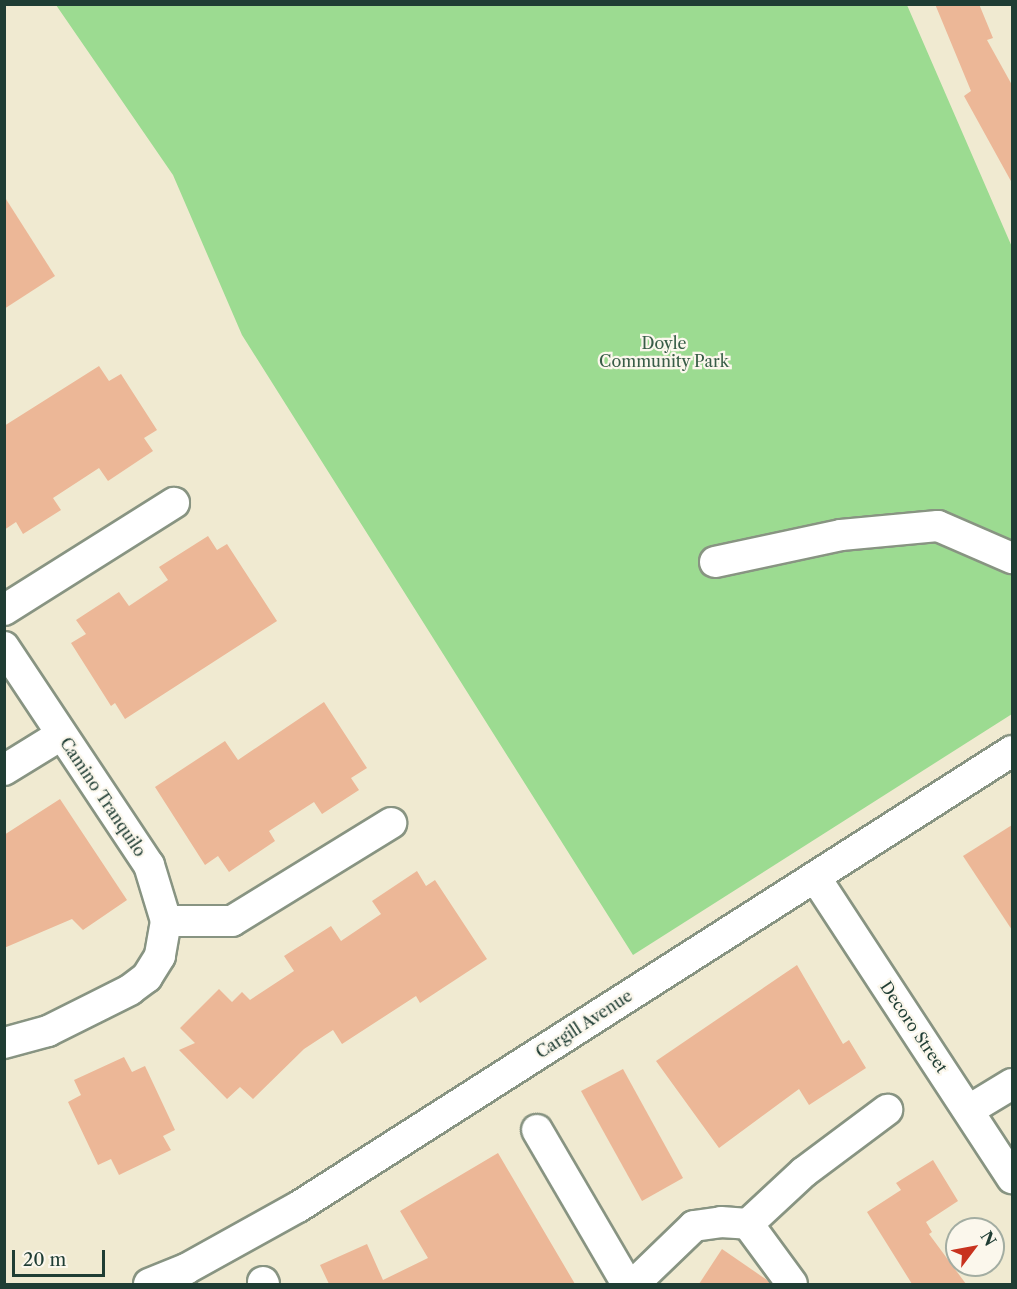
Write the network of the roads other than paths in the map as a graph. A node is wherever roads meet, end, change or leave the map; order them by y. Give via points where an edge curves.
1 (174, 503) dead end
2 (1012, 558) edge
3 (715, 562) dead end
4 (4, 610) edge
5 (4, 647) edge
6 (62, 735) junction
7 (1012, 751) edge
8 (4, 771) edge
9 (392, 823) dead end
10 (815, 877) junction
11 (166, 921) junction
12 (4, 1043) edge
13 (1012, 1084) edge
14 (887, 1110) dead end
15 (969, 1110) junction
16 (537, 1130) dead end
17 (1012, 1178) edge
18 (734, 1223) junction
19 (149, 1284) edge
20 (627, 1284) edge
21 (634, 1284) edge
22 (792, 1284) edge

1 - 4 street
2 - 3 street via 938,526 840,535
5 - 6 street, Camino Tranquilo
6 - 8 street
6 - 11 street, Camino Tranquilo via 149,865
7 - 10 street, Cargill Avenue
9 - 11 street via 232,921
10 - 15 street, Decoro Street
10 - 19 street, Cargill Avenue via 298,1207 186,1269
11 - 12 street, Camino Tranquilo via 160,956 147,977 130,990 48,1031
13 - 15 street
14 - 18 street
15 - 17 street, Decoro Street
16 - 20 street
18 - 21 street via 694,1226
18 - 22 street

